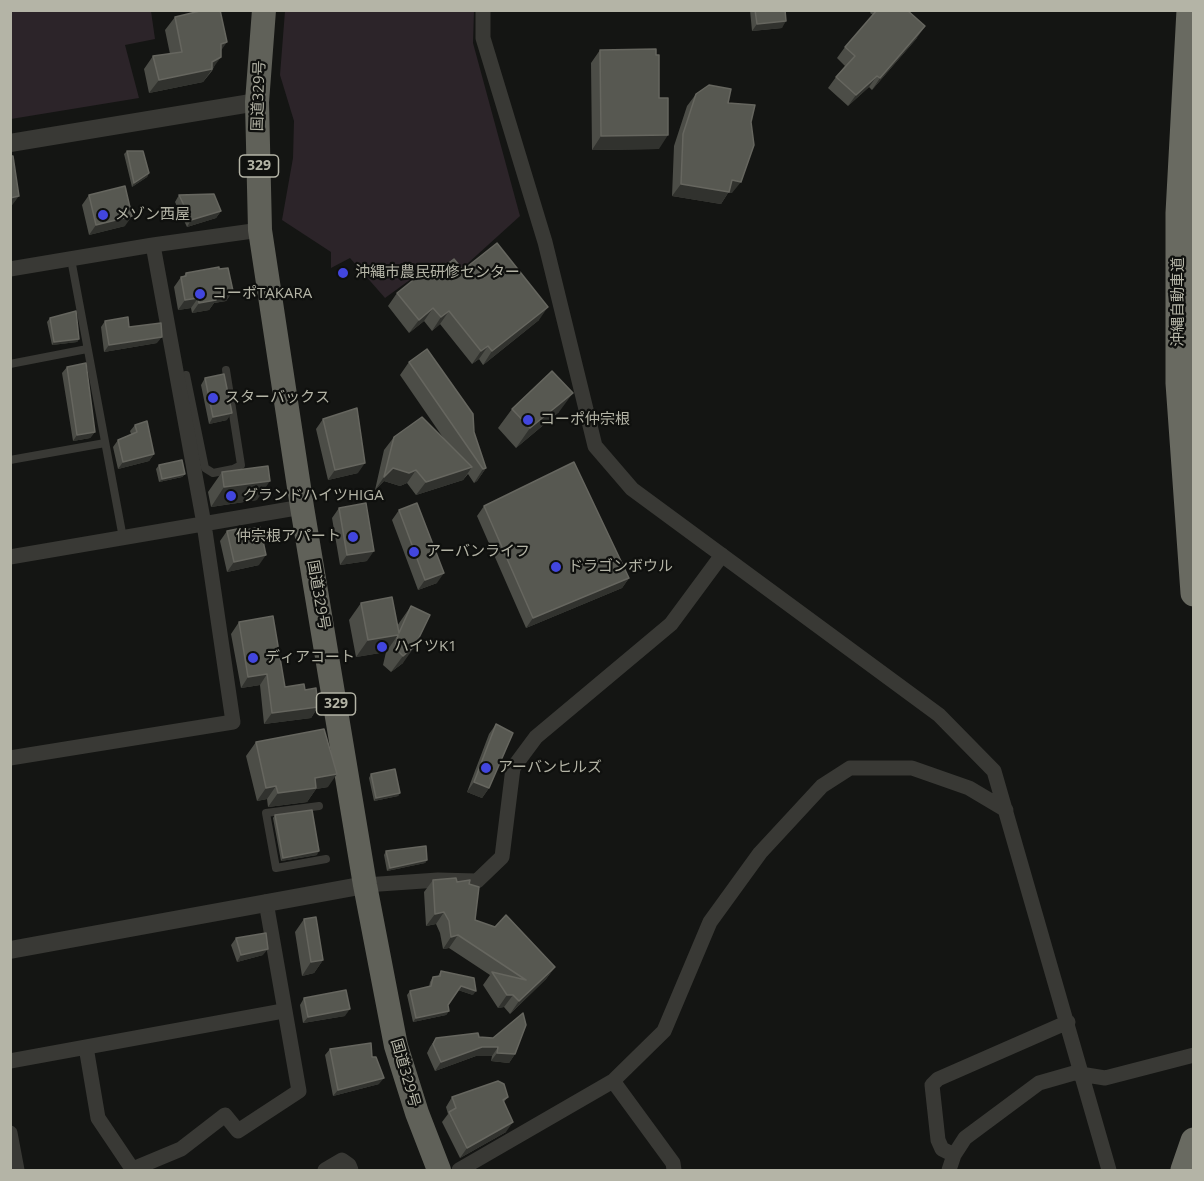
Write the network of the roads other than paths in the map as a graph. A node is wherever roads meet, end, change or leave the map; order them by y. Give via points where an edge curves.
1 (264, 10) edge
2 (483, 10) edge
3 (1190, 10) edge
4 (257, 102) junction
5 (10, 143) edge
6 (260, 230) junction
7 (153, 245) junction
8 (71, 259) junction
9 (10, 270) edge
10 (87, 349) junction
11 (10, 364) edge
12 (226, 370) dead end
13 (186, 375) dead end
14 (105, 443) junction
15 (10, 460) edge
16 (302, 507) junction
17 (204, 524) junction
18 (123, 538) junction
19 (722, 555) junction
20 (10, 557) edge
21 (1194, 593) edge
22 (10, 758) edge
23 (319, 806) dead end
24 (1005, 810) junction
25 (326, 859) dead end
26 (365, 885) junction
27 (266, 902) junction
28 (10, 950) edge
29 (283, 1011) junction
30 (1068, 1022) junction
31 (86, 1047) junction
32 (1194, 1055) edge
33 (10, 1060) edge
34 (1083, 1077) junction
35 (613, 1081) junction
36 (10, 1133) edge
37 (1194, 1141) edge
38 (954, 1155) junction
39 (17, 1170) edge
40 (133, 1170) edge
41 (325, 1170) edge
42 (351, 1170) edge
43 (439, 1170) edge
44 (459, 1170) edge
45 (674, 1170) edge
46 (948, 1170) edge
47 (1109, 1170) edge
48 (1184, 1170) edge

1 - 4 highway, 国道329号 / 329
2 - 19 street via 483,38 545,242 595,446 632,489
3 - 21 highway, 沖縄自動車道 via 1179,213 1179,383
4 - 5 street
4 - 6 highway, 国道329号 / 329
6 - 7 street
6 - 16 highway, 国道329号 / 329
7 - 8 street
7 - 17 street
8 - 9 street
8 - 10 lane
10 - 11 lane
10 - 14 lane
12 - 13 lane via 241,465 213,473 205,468
14 - 15 lane
14 - 18 lane
16 - 17 street
16 - 26 highway, 国道329号 / 329
17 - 18 street
17 - 22 street via 233,722
18 - 20 street
19 - 24 street via 939,715 994,771
19 - 26 street via 671,624 530,744 513,768 502,857 477,881
23 - 25 lane via 266,813 276,868
24 - 30 street
24 - 35 street via 969,788 912,768 850,768 822,786 759,853 710,921 664,1031
26 - 27 street
26 - 43 highway, 国道329号 / 329 via 396,1046
27 - 28 street
27 - 29 street
29 - 31 street
29 - 40 street via 298,1091 238,1131 225,1115 181,1149
30 - 34 street
30 - 38 street via 932,1085 938,1140 942,1149
31 - 33 street
31 - 40 street via 98,1118
32 - 34 street via 1105,1078
34 - 38 street via 1074,1073 1039,1083 965,1138
34 - 47 street
35 - 44 street
35 - 45 street via 673,1163
36 - 39 street
37 - 48 highway
38 - 46 street
41 - 42 street via 342,1160

